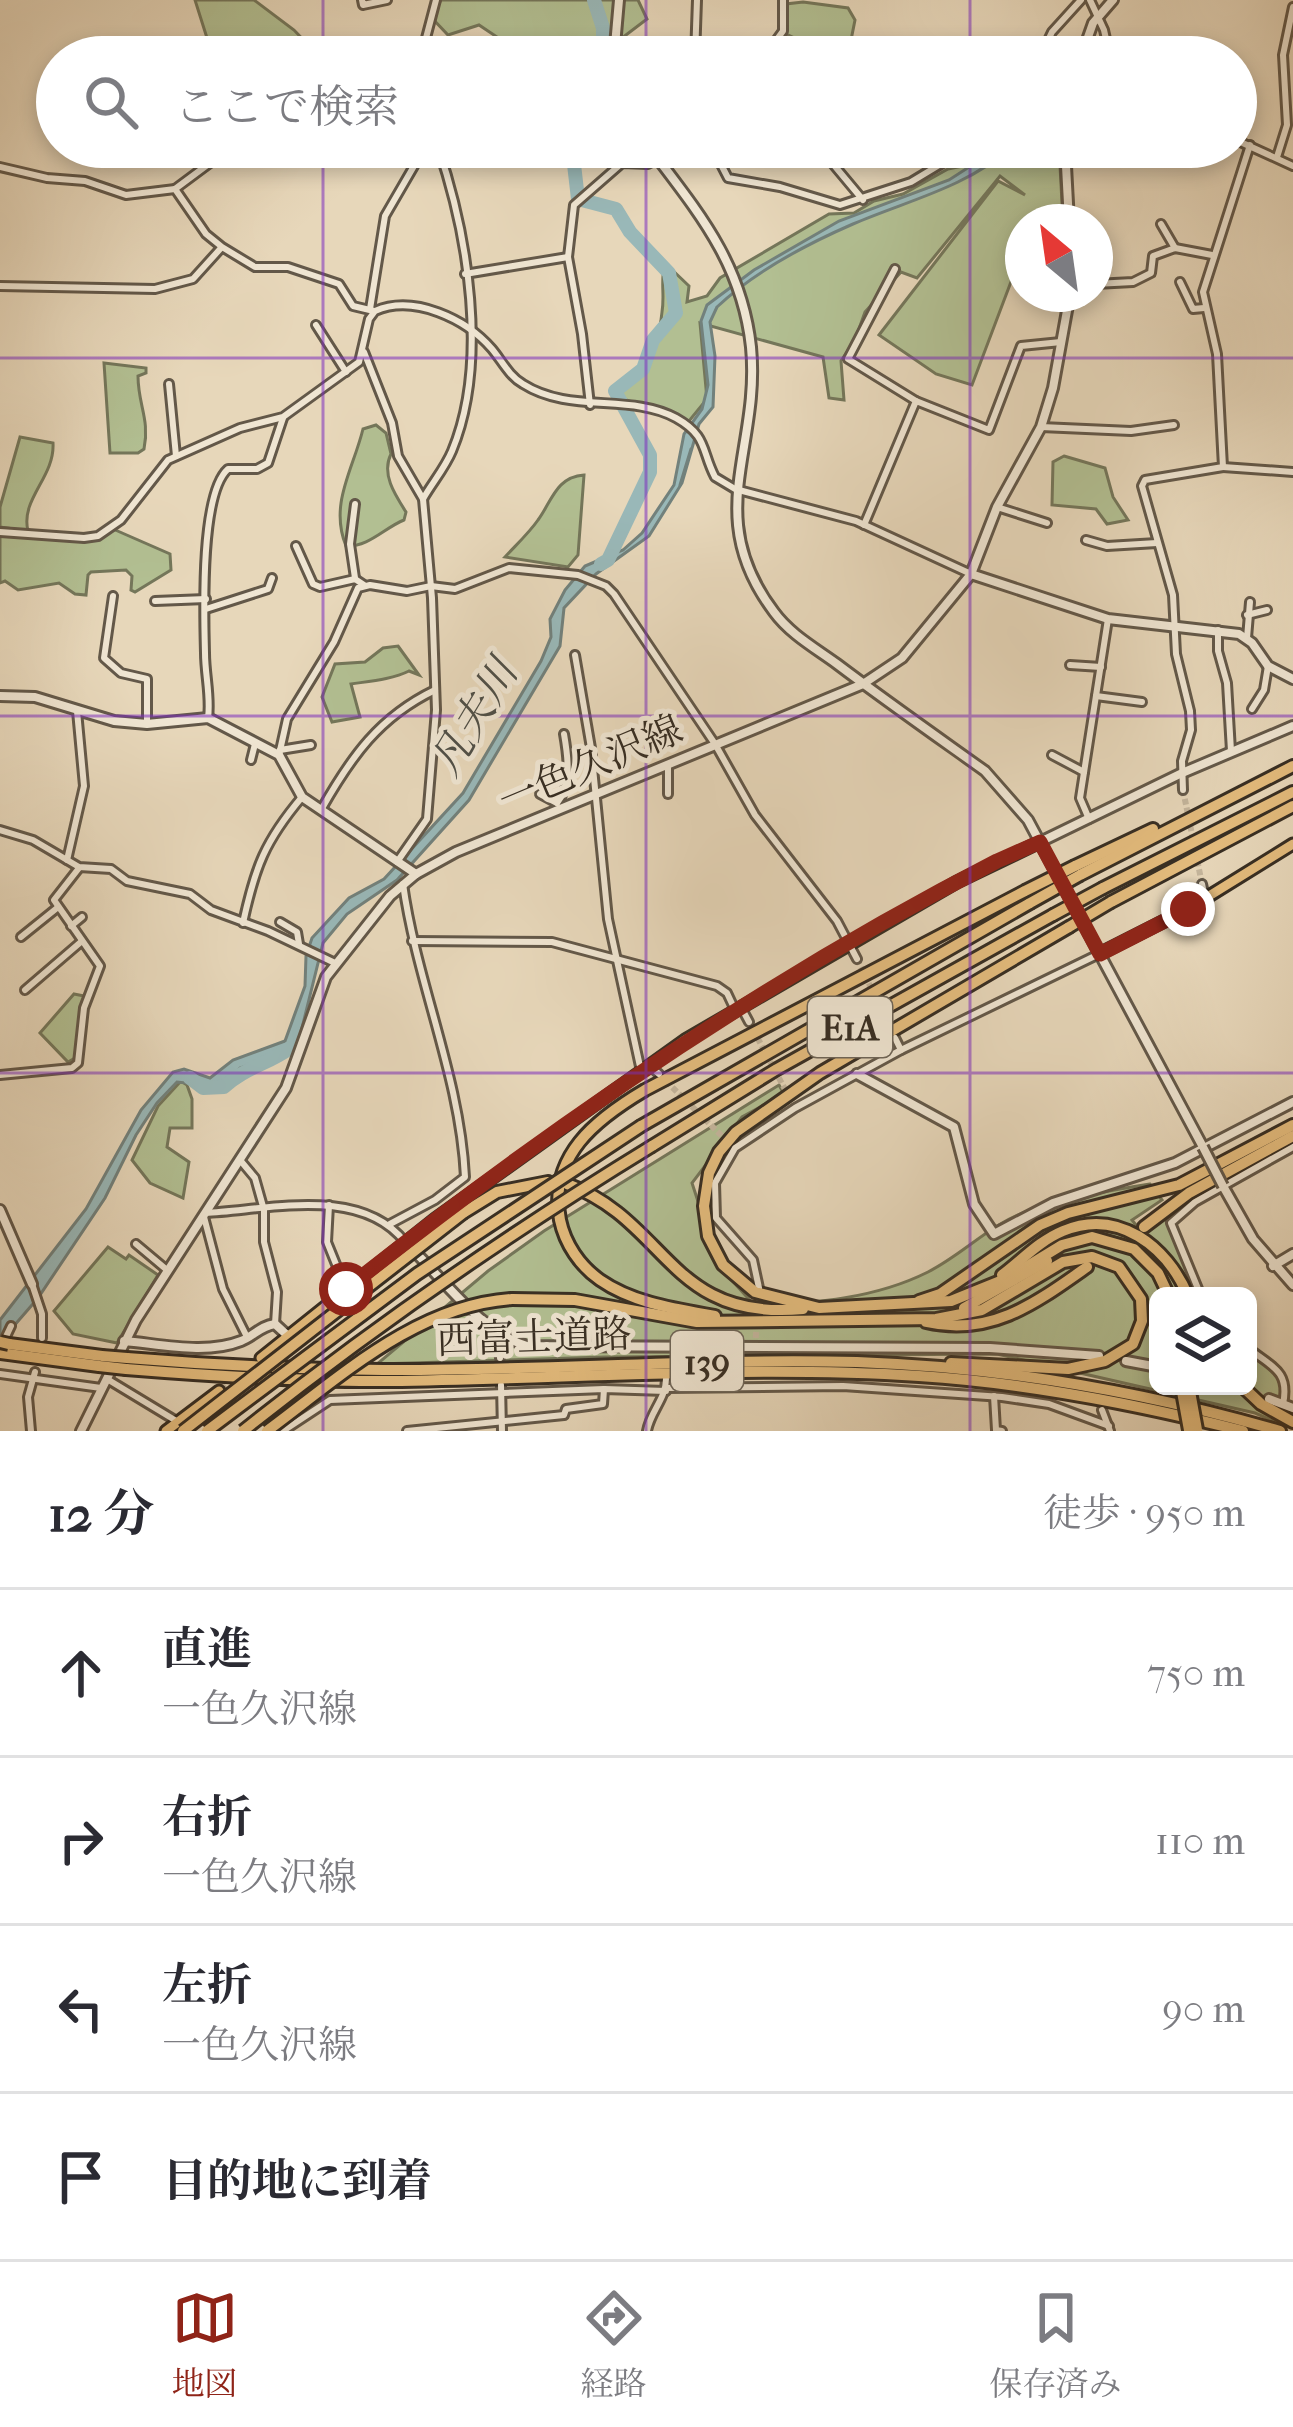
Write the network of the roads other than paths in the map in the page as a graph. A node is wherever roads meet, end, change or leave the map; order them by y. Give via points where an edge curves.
1 (362, 0) edge
2 (387, 0) edge
3 (436, 0) edge
4 (619, 0) edge
5 (697, 0) edge
6 (783, 0) edge
7 (1081, 0) edge
8 (1090, 0) edge
9 (1113, 0) edge
10 (1293, 7) edge
11 (1099, 14) junction
12 (427, 36) edge
13 (616, 36) edge
14 (696, 36) edge
15 (779, 36) edge
16 (1050, 36) edge
17 (1090, 36) edge
18 (1105, 36) edge
19 (1257, 148) edge
20 (1277, 157) junction
21 (1293, 166) edge
22 (0, 167) edge
23 (201, 168) edge
24 (413, 168) edge
25 (446, 168) edge
26 (616, 168) edge
27 (665, 168) edge
28 (721, 168) edge
29 (836, 168) edge
30 (934, 168) edge
31 (1066, 168) edge
32 (1242, 168) edge
33 (175, 189) junction
34 (862, 200) junction
35 (1068, 204) edge
36 (1162, 224) dead end
37 (222, 247) junction
38 (1175, 248) junction
39 (1212, 255) junction
40 (568, 257) junction
41 (895, 268) dead end
42 (465, 274) junction
43 (1180, 282) dead end
44 (1113, 283) edge
45 (0, 286) edge
46 (1204, 308) junction
47 (373, 310) junction
48 (1068, 312) edge
49 (316, 325) dead end
50 (472, 333) junction
51 (1064, 342) junction
52 (364, 352) junction
53 (346, 373) junction
54 (169, 384) dead end
55 (916, 401) junction
56 (590, 405) junction
57 (284, 417) junction
58 (1174, 425) dead end
59 (1041, 428) junction
60 (176, 456) junction
61 (1223, 467) junction
62 (1293, 472) edge
63 (735, 490) junction
64 (423, 499) junction
65 (355, 504) dead end
66 (997, 507) junction
67 (1047, 523) dead end
68 (864, 525) junction
69 (0, 532) edge
70 (1086, 540) dead end
71 (1157, 543) junction
72 (296, 546) dead end
73 (497, 559) dead end
74 (509, 568) junction
75 (971, 574) junction
76 (272, 578) dead end
77 (355, 579) junction
78 (364, 585) junction
79 (431, 586) junction
80 (113, 596) dead end
81 (155, 601) dead end
82 (1250, 602) dead end
83 (206, 604) junction
84 (1267, 610) dead end
85 (1247, 616) junction
86 (1108, 619) junction
87 (1176, 627) junction
88 (1219, 630) junction
89 (1247, 638) junction
90 (575, 655) dead end
91 (1070, 664) dead end
92 (1268, 666) junction
93 (1101, 667) junction
94 (1293, 680) edge
95 (863, 684) junction
96 (435, 689) junction
97 (0, 696) edge
98 (1096, 696) junction
99 (1142, 702) dead end
100 (1252, 709) dead end
101 (77, 710) junction
102 (208, 718) junction
103 (147, 724) junction
104 (1293, 726) edge
105 (564, 734) dead end
106 (255, 744) junction
107 (715, 744) junction
108 (311, 745) dead end
109 (1231, 751) junction
110 (279, 753) junction
111 (1052, 755) dead end
112 (251, 760) dead end
113 (668, 764) junction
114 (1293, 766) edge
115 (1084, 772) junction
116 (1182, 773) junction
117 (1184, 790) tunnel mouth
118 (1293, 792) edge
119 (540, 794) dead end
120 (596, 794) junction
121 (668, 794) dead end
122 (302, 797) junction
123 (558, 806) junction
124 (1293, 806) edge
125 (321, 810) junction
126 (1089, 819) junction
127 (0, 830) edge
128 (1040, 842) junction
129 (1293, 844) edge
130 (67, 860) junction
131 (397, 862) junction
132 (80, 867) junction
133 (412, 872) junction
134 (403, 884) junction
135 (1202, 884) tunnel mouth
136 (1027, 897) junction
137 (1205, 898) junction
138 (57, 908) junction
139 (82, 916) dead end
140 (280, 922) dead end
141 (243, 923) junction
142 (71, 926) junction
143 (21, 937) dead end
144 (412, 940) junction
145 (82, 941) junction
146 (850, 945) junction
147 (301, 947) junction
148 (1100, 954) junction
149 (857, 959) tunnel mouth
150 (618, 961) junction
151 (335, 963) junction
152 (25, 990) dead end
153 (738, 1008) junction
154 (749, 1022) tunnel mouth
155 (895, 1038) tunnel mouth
156 (902, 1049) junction
157 (645, 1068) junction
158 (659, 1074) tunnel mouth
159 (857, 1074) junction
160 (0, 1076) edge
161 (1293, 1102) edge
162 (1293, 1125) edge
163 (1293, 1136) edge
164 (1293, 1147) edge
165 (1203, 1148) junction
166 (239, 1160) junction
167 (548, 1182) dead end
168 (567, 1184) dead end
169 (1223, 1186) junction
170 (329, 1204) junction
171 (0, 1210) edge
172 (264, 1210) junction
173 (204, 1214) junction
174 (390, 1224) junction
175 (1144, 1227) dead end
176 (406, 1242) junction
177 (136, 1244) dead end
178 (1293, 1254) edge
179 (1273, 1266) junction
180 (1087, 1268) dead end
181 (167, 1270) junction
182 (32, 1284) joint
183 (1293, 1285) edge
184 (1159, 1287) edge
185 (1184, 1287) edge
186 (1197, 1287) edge
187 (759, 1288) dead end
188 (346, 1289) junction
189 (910, 1304) junction
190 (819, 1308) junction
191 (951, 1308) junction
192 (918, 1320) junction
193 (742, 1321) junction
194 (275, 1324) junction
195 (11, 1326) dead end
196 (247, 1337) junction
197 (286, 1337) junction
198 (505, 1337) junction
199 (42, 1338) dead end
200 (124, 1342) junction
201 (3, 1348) edge
202 (1257, 1355) edge
203 (1099, 1356) dead end
204 (261, 1358) tunnel mouth
205 (500, 1358) dead end
206 (1126, 1361) dead end
207 (286, 1362) dead end
208 (126, 1363) junction
209 (906, 1365) junction
210 (1149, 1365) edge
211 (0, 1374) edge
212 (33, 1376) junction
213 (104, 1384) junction
214 (286, 1384) dead end
215 (666, 1386) junction
216 (604, 1389) junction
217 (501, 1390) junction
218 (996, 1390) junction
219 (219, 1391) tunnel mouth
220 (1187, 1395) edge
221 (1252, 1395) tunnel mouth
222 (1269, 1399) tunnel mouth
223 (1288, 1406) edge
224 (1102, 1410) dead end
225 (1293, 1422) edge
226 (502, 1427) edge
227 (183, 1428) edge
228 (1109, 1428) edge
229 (32, 1431) edge
230 (81, 1431) edge
231 (166, 1431) edge
232 (207, 1431) edge
233 (243, 1431) edge
234 (267, 1431) edge
235 (284, 1431) edge
236 (407, 1431) edge
237 (647, 1431) edge
238 (996, 1431) edge
239 (1193, 1431) edge
240 (1216, 1431) edge
241 (1243, 1431) edge
242 (1280, 1431) edge

1 - 2 street
3 - 12 street
4 - 13 street
5 - 14 street
6 - 15 street
7 - 16 street
8 - 11 street
9 - 11 street
10 - 20 street via 1283,55 1287,124
11 - 17 street
11 - 18 street
19 - 20 street
20 - 21 street
22 - 33 street via 126,195
23 - 33 street
24 - 47 street via 385,216
25 - 42 street
26 - 40 street via 574,205
27 - 63 street via 709,223 747,323 753,393
28 - 34 street via 736,182 840,205
29 - 34 street
30 - 34 street
31 - 35 street
32 - 39 street
33 - 37 street
36 - 38 street
37 - 45 street via 194,279 154,290
37 - 47 street via 255,267 281,266 339,284 348,303
38 - 39 street
38 - 44 street via 1153,256 1151,273
39 - 46 street
40 - 42 street
40 - 56 street
41 - 55 street via 848,359
42 - 50 street
43 - 46 street via 1192,309
46 - 61 street via 1217,354
47 - 50 street via 428,308
47 - 52 street
48 - 51 street, 一色久沢線
49 - 53 street
50 - 56 street via 525,386
50 - 64 street via 456,437
51 - 55 street via 1021,346 989,430
51 - 59 street, 一色久沢線
52 - 53 street
52 - 64 street via 398,456
53 - 57 street
54 - 60 street
55 - 68 street
56 - 63 street via 647,408 688,426 706,445 715,477
57 - 60 street
57 - 83 street via 265,466 221,476 209,516
58 - 59 street
59 - 66 street, 一色久沢線
60 - 69 street via 98,536
61 - 62 street
61 - 71 street via 1145,480
63 - 68 street
63 - 95 street via 744,554 773,611
64 - 79 street
65 - 77 street
66 - 67 street
66 - 75 street, 一色久沢線
68 - 75 street
70 - 71 street via 1107,547
71 - 87 street
72 - 77 street via 313,584
73 - 74 street
74 - 79 street via 468,587
74 - 107 street via 578,575 614,594
75 - 86 street
75 - 95 street, 一色久沢線 via 902,658
76 - 83 street via 251,598
77 - 78 street
78 - 79 street
78 - 110 street via 287,719
79 - 96 street
80 - 103 street via 104,658 147,679
81 - 83 street
82 - 85 street
83 - 102 street
84 - 85 street
85 - 89 street
86 - 87 street
86 - 93 street
87 - 88 street
87 - 116 street via 1191,730
88 - 89 street
88 - 109 street
89 - 92 street
90 - 120 street
91 - 93 street
92 - 94 street
92 - 100 street
93 - 98 street
95 - 107 street, 一色久沢線
95 - 128 street via 985,772
96 - 125 street via 365,742
96 - 131 street via 427,819
97 - 101 street
98 - 99 street
98 - 115 street
101 - 103 street
101 - 130 street via 83,786
102 - 103 street
102 - 106 street
104 - 109 street
105 - 123 street via 567,772
106 - 110 street
106 - 112 street
107 - 113 street, 一色久沢線
107 - 146 street via 755,815
108 - 110 street
109 - 116 street
110 - 122 street
111 - 115 street
113 - 120 street, 一色久沢線
113 - 121 street
114 - 136 highway, E1A, bridge
115 - 126 street via 1080,798
116 - 117 street
116 - 126 street
118 - 233 highway, E1A, bridge via 796,1058 488,1249
119 - 123 street
120 - 123 street, 一色久沢線
120 - 150 street
122 - 125 street
122 - 141 street via 266,847
123 - 133 street, 一色久沢線
124 - 190 highway, bridge via 820,1073 719,1152 704,1206 723,1264 754,1292
125 - 131 street
126 - 128 street
127 - 130 street
128 - 146 main road
128 - 148 street
129 - 137 main road
130 - 132 street
131 - 133 street
132 - 138 street via 55,896
132 - 141 street via 190,894
133 - 134 street, 一色久沢線
134 - 144 street
134 - 151 street, 一色久沢線
135 - 137 street
136 - 193 highway via 645,1090 576,1144 556,1197 563,1234 583,1265 636,1298
136 - 232 highway, E1A, bridge via 641,1126 417,1274
137 - 148 main road
138 - 142 street
138 - 143 street
139 - 142 street
140 - 147 street via 297,932
141 - 147 street
142 - 145 street
144 - 150 street via 552,942
144 - 174 street via 463,1129 465,1178
145 - 152 street
145 - 160 street via 100,966 78,1063
146 - 149 street
146 - 153 main road
147 - 151 street
148 - 156 street
148 - 165 street
150 - 153 street via 717,986
150 - 157 street
151 - 166 street, 一色久沢線 via 293,1075
153 - 154 street
153 - 157 main road
155 - 156 street
156 - 159 street
157 - 158 street
157 - 176 main road
159 - 165 street via 954,1127 974,1204 994,1234 1053,1203
159 - 187 street via 793,1104 733,1147 715,1183 723,1229 753,1260
161 - 165 street
162 - 189 highway via 1179,1185 1040,1225 940,1294
163 - 175 highway
164 - 169 street
165 - 169 street, bridge
166 - 172 street via 255,1178
166 - 173 street, 一色久沢線
167 - 227 highway, bridge via 497,1192 464,1213
168 - 190 highway via 606,1202 709,1294 779,1312
169 - 179 street
169 - 186 street via 1172,1223
170 - 172 street
170 - 174 street
170 - 188 street via 327,1242
171 - 182 street
172 - 173 street
172 - 194 street
173 - 181 street, 一色久沢線
173 - 196 street via 223,1289
174 - 176 street
176 - 188 main road
176 - 198 street
177 - 181 street
178 - 179 street
179 - 183 street
180 - 192 highway via 1002,1318 953,1328
181 - 200 street, 一色久沢線
182 - 199 street
184 - 191 highway via 1131,1256 1092,1244
185 - 191 highway via 1152,1244 1092,1224 1049,1238
188 - 197 main road
189 - 190 highway
189 - 191 highway
191 - 192 highway
191 - 209 highway via 982,1310 1063,1262 1092,1257 1133,1283 1142,1321 1133,1344 1091,1366
192 - 193 highway
193 - 234 highway, bridge via 697,1322 549,1297 466,1305 423,1322
194 - 196 street
194 - 197 street
195 - 201 street
196 - 200 street via 201,1347
197 - 204 main road
197 - 207 street
198 - 203 street via 542,1347 990,1348
198 - 205 street
200 - 213 street, 一色久沢線
201 - 208 highway, 西富士道路 / 139, bridge
202 - 223 street via 1284,1376
206 - 210 street
208 - 209 highway, 西富士道路 / 139 via 385,1370 674,1361
208 - 218 highway, 西富士道路 / 139 via 210,1376 383,1381 840,1373
209 - 242 highway, 西富士道路 / 139 via 1087,1385
211 - 212 street
212 - 213 street
212 - 229 street
213 - 227 street
213 - 230 street, 一色久沢線
214 - 235 street
215 - 216 street
215 - 218 street
215 - 237 street
216 - 217 street
216 - 226 street via 603,1404
217 - 226 street
217 - 235 street via 330,1400
218 - 228 street
218 - 238 street
218 - 240 highway
218 - 241 highway, 西富士道路 / 139 via 1127,1403
219 - 227 main road
220 - 239 highway, bridge
221 - 225 highway
222 - 223 street
224 - 228 street
226 - 236 street
227 - 231 main road

